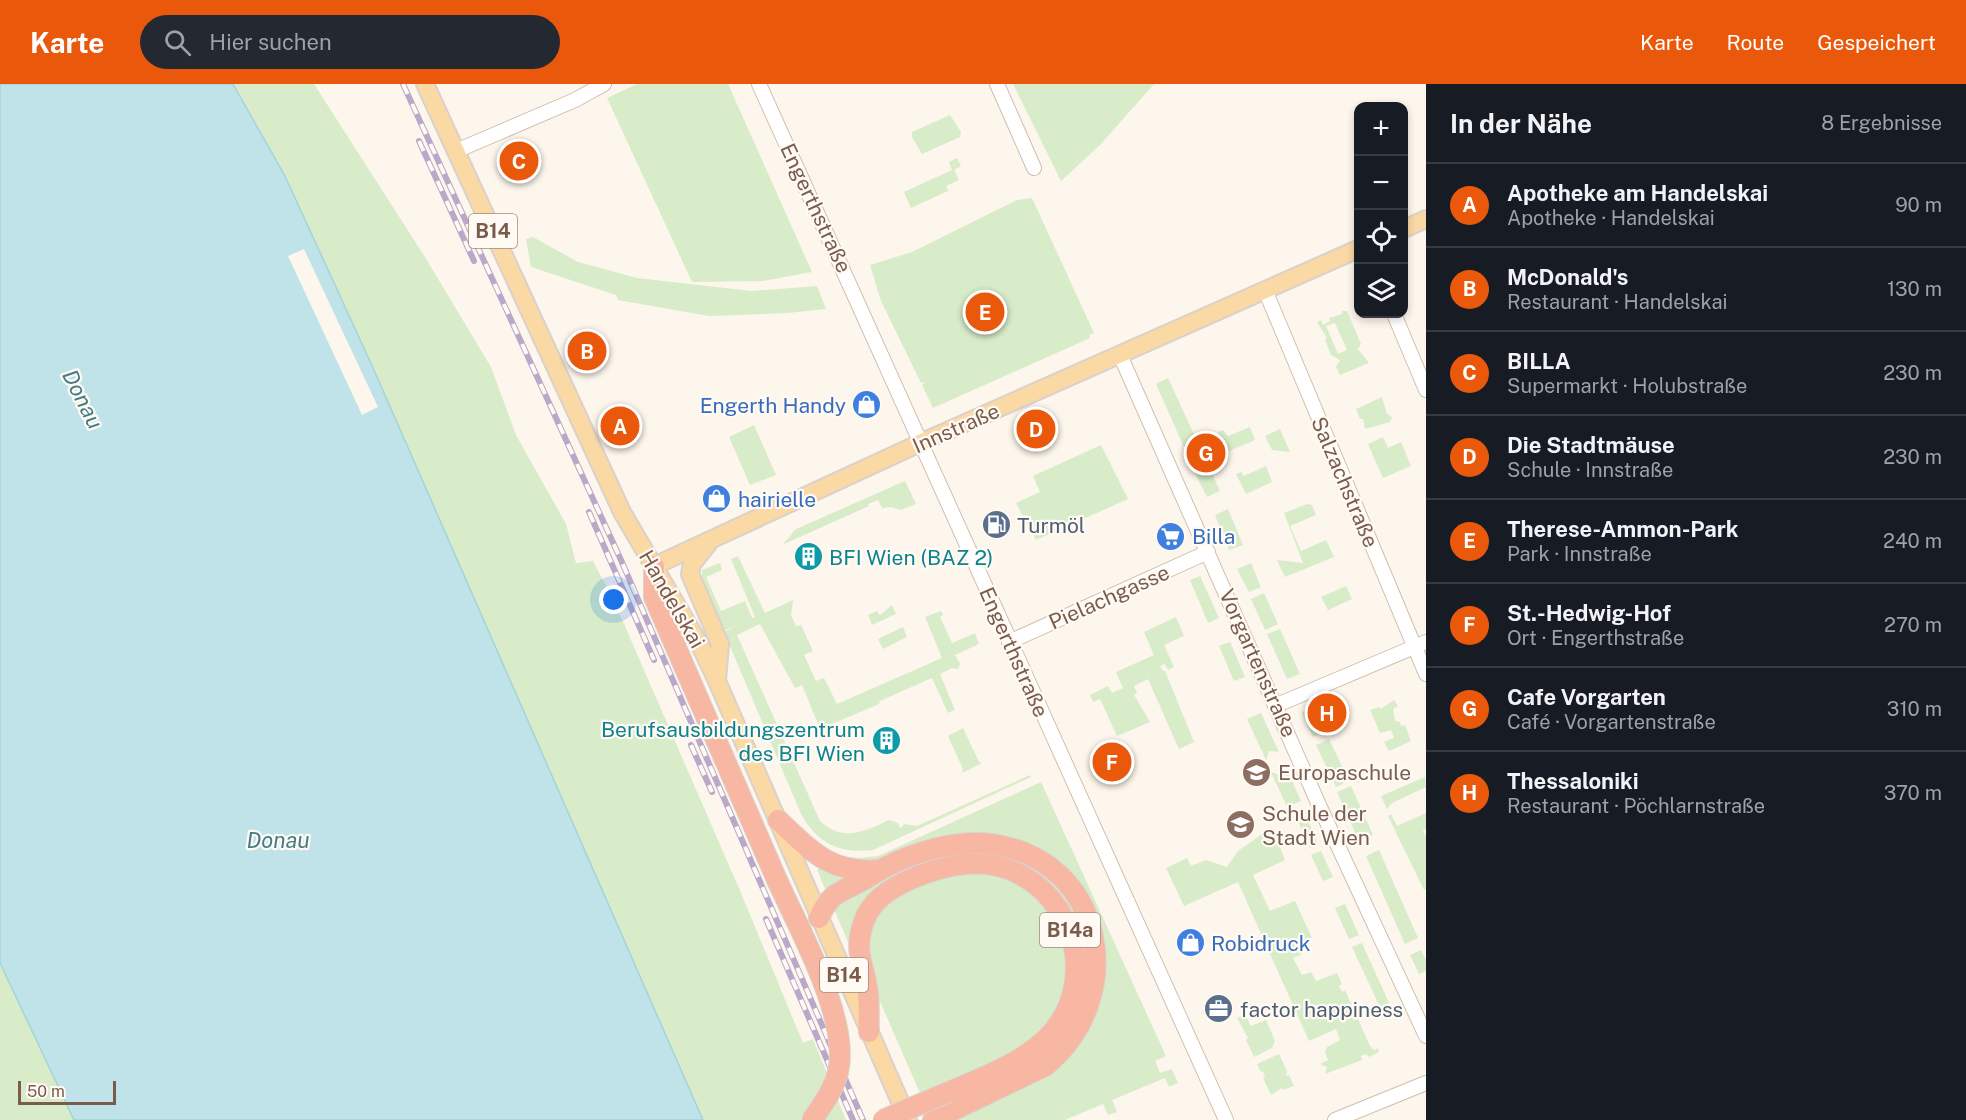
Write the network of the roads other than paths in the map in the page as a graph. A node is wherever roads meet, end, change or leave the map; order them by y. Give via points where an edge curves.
1 (425, 84) edge
2 (604, 84) edge
3 (759, 84) edge
4 (997, 84) edge
5 (456, 151) junction
6 (1035, 168) dead end
7 (1426, 219) edge
8 (1408, 227) edge
9 (1354, 251) edge
10 (1265, 290) junction
11 (1396, 318) edge
12 (1120, 354) junction
13 (1426, 390) edge
14 (920, 444) junction
15 (714, 537) junction
16 (1208, 552) junction
17 (654, 566) junction
18 (1010, 642) junction
19 (1420, 644) edge
20 (1426, 675) edge
21 (717, 681) junction
22 (1276, 705) junction
23 (778, 820) junction
24 (880, 870) junction
25 (819, 918) junction
26 (869, 1032) junction
27 (1426, 1036) edge
28 (1426, 1083) edge
29 (953, 1101) junction
30 (812, 1120) edge
31 (883, 1120) edge
32 (908, 1120) edge
33 (933, 1120) edge
34 (1226, 1120) edge
35 (1335, 1120) edge

1 - 5 main road, Handelskai / B14
2 - 5 street
3 - 14 street, Engerthstraße
4 - 6 street
5 - 17 main road, Handelskai / B14 via 621,512
7 - 8 main road
9 - 10 main road, Innstraße
10 - 12 main road, Innstraße
10 - 19 street, Salzachstraße
11 - 13 street
12 - 14 main road, Innstraße
12 - 16 street, Vorgartenstraße
14 - 15 main road, Innstraße
14 - 18 street, Engerthstraße
15 - 17 main road, Innstraße
15 - 21 main road via 697,556 690,574 720,645
16 - 18 street, Pielachgasse
16 - 22 street, Vorgartenstraße
17 - 21 main road, Handelskai / B14
17 - 30 highway, bridge via 654,597 827,995 839,1038 839,1068 828,1097
18 - 34 street, Engerthstraße
19 - 20 street, Salzachstraße
19 - 22 street
21 - 23 main road, Handelskai / B14
22 - 27 street, Vorgartenstraße
23 - 24 highway, B14a via 827,862 845,870
23 - 25 main road, Handelskai / B14
24 - 25 highway, B14a via 830,896
24 - 29 highway, B14a via 956,845 974,843 1012,849 1049,868 1065,882 1089,921 1097,966 1095,986 1082,1023 1071,1040 1045,1066
25 - 26 main road, Handelskai / B14
26 - 29 highway, B14a via 867,986 858,954 863,923 877,899 918,876 959,864 1006,868 1036,884 1062,912 1069,926 1076,966 1071,999 1056,1027 1033,1050
26 - 32 main road, Handelskai / B14
28 - 35 street
29 - 31 highway, B14a, bridge
29 - 33 highway, B14a

